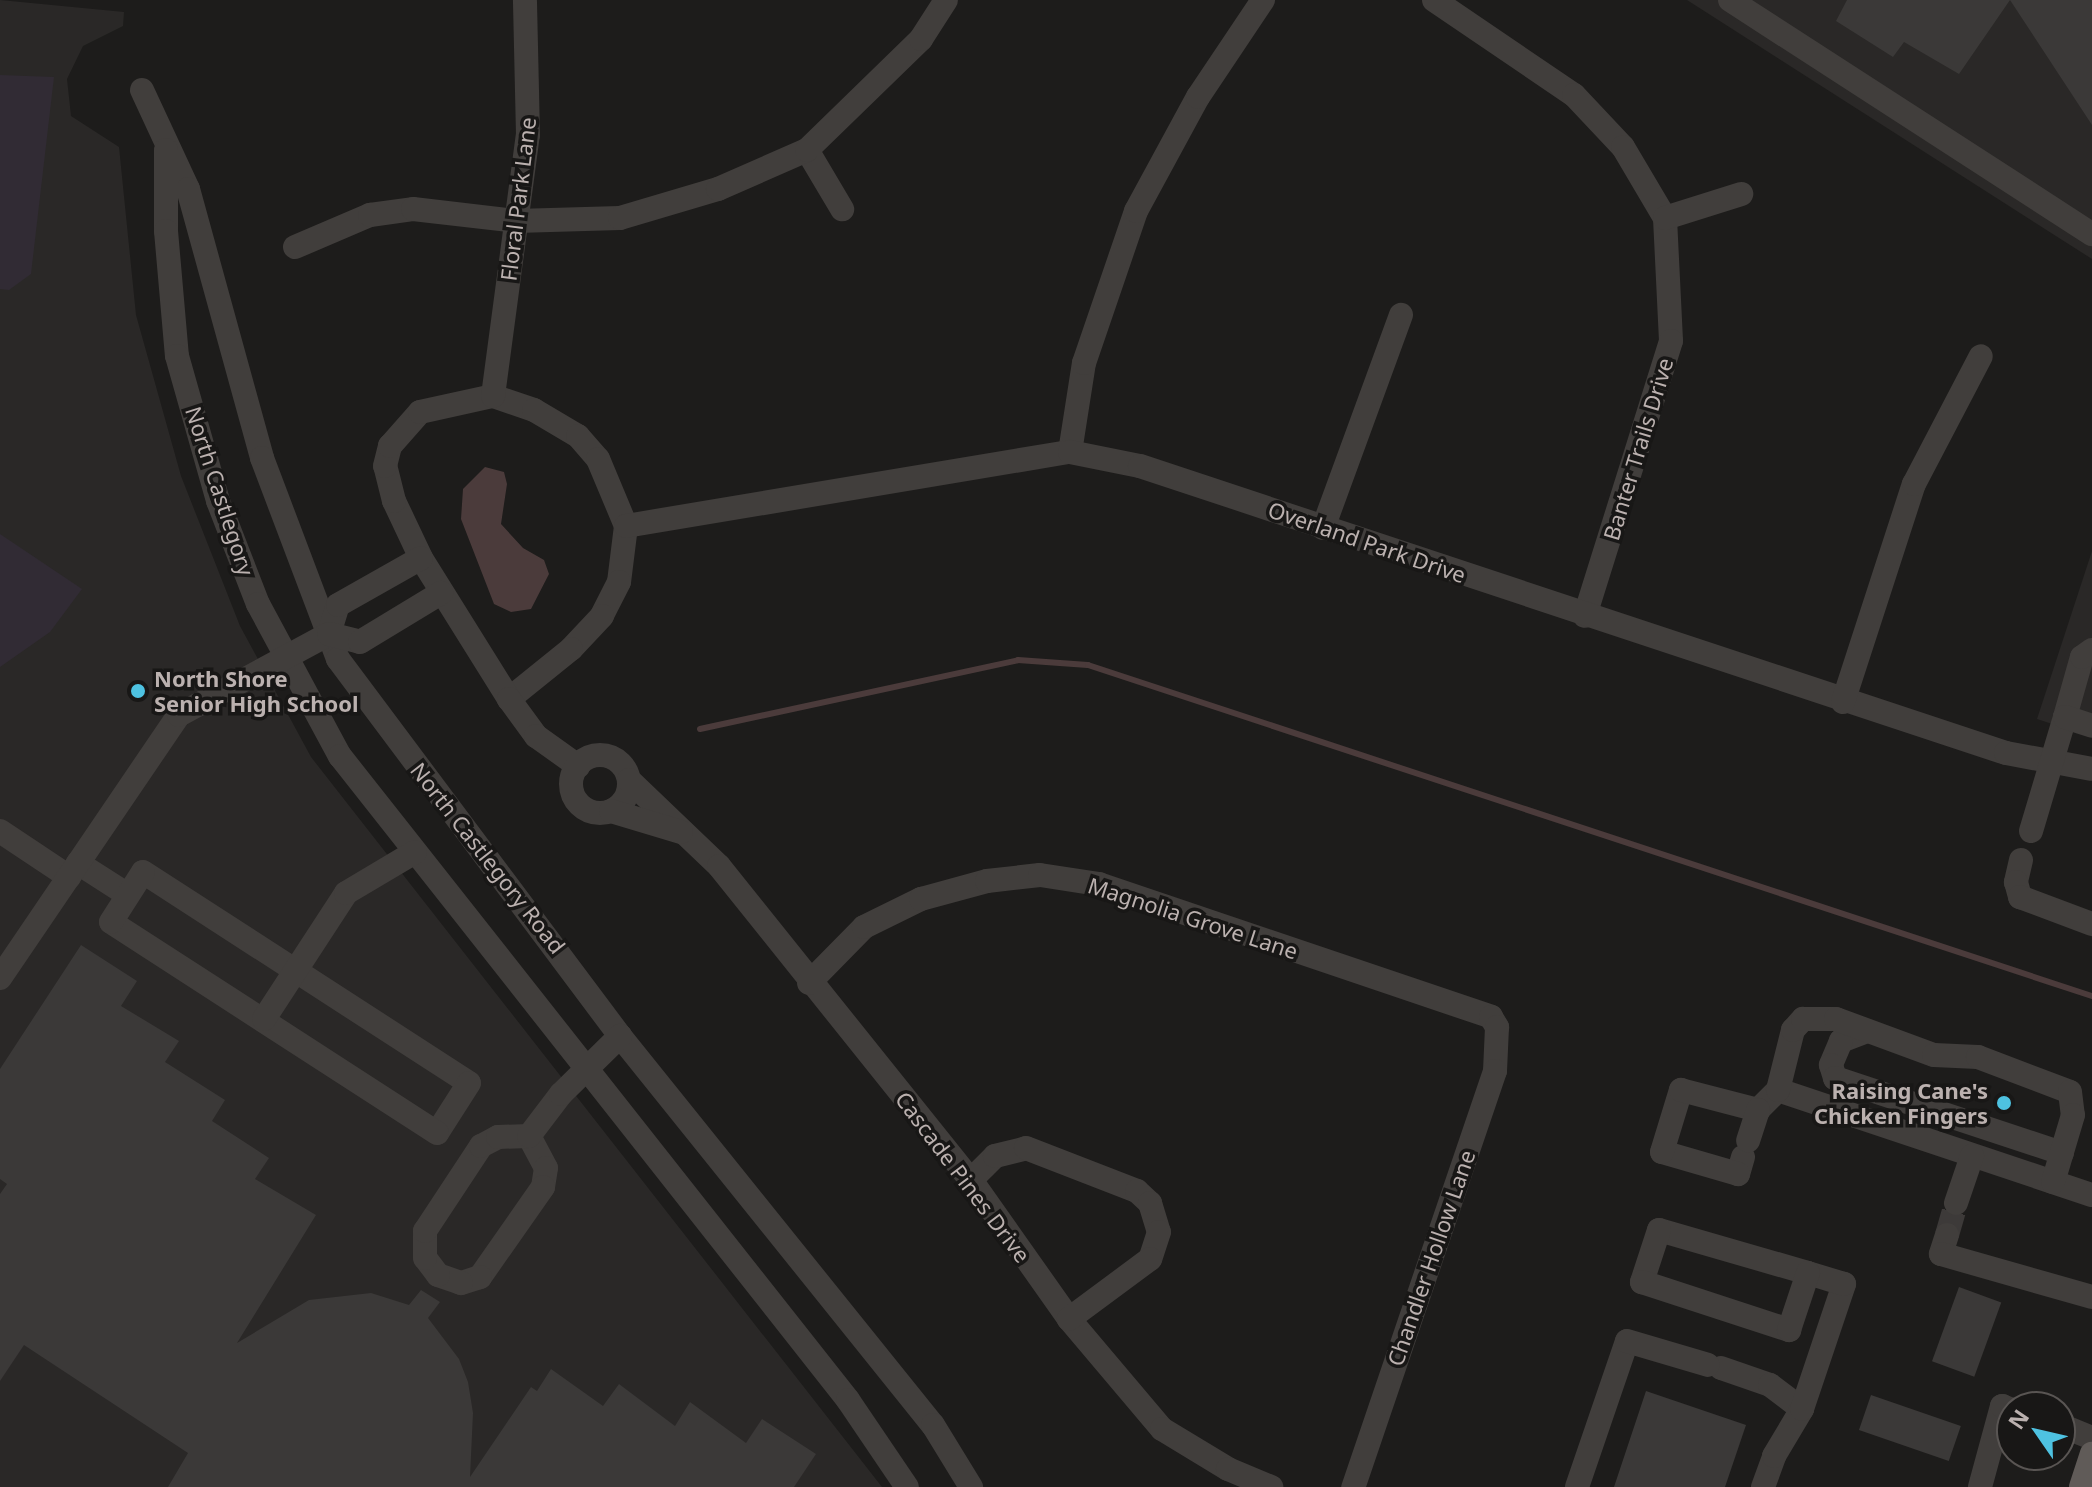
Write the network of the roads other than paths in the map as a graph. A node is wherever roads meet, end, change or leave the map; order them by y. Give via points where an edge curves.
1 (525, 0) edge
2 (946, 0) edge
3 (1263, 0) edge
4 (1434, 0) edge
5 (1730, 0) edge
6 (142, 90) dead end
7 (166, 144) junction
8 (807, 150) junction
9 (1741, 194) dead end
10 (842, 209) dead end
11 (1665, 218) junction
12 (516, 221) junction
13 (2092, 234) edge
14 (295, 247) dead end
15 (1401, 315) dead end
16 (1981, 356) dead end
17 (493, 396) junction
18 (1070, 452) junction
19 (626, 526) junction
20 (1323, 528) junction
21 (421, 558) junction
22 (441, 593) junction
23 (1585, 616) junction
24 (329, 634) junction
25 (2092, 650) edge
26 (286, 657) junction
27 (509, 699) junction
28 (1843, 702) junction
29 (2065, 717) junction
30 (2092, 726) edge
31 (2054, 762) junction
32 (578, 766) junction
33 (2092, 769) edge
34 (629, 780) junction
35 (611, 811) junction
36 (0, 831) edge
37 (2031, 831) dead end
38 (681, 832) junction
39 (415, 852) junction
40 (2021, 860) dead end
41 (74, 870) junction
42 (128, 895) junction
43 (2092, 924) edge
44 (295, 971) junction
45 (0, 978) edge
46 (809, 983) junction
47 (264, 1019) junction
48 (1497, 1027) joint
49 (1867, 1031) junction
50 (620, 1036) junction
51 (587, 1067) junction
52 (1778, 1090) junction
53 (1758, 1110) junction
54 (529, 1136) junction
55 (2062, 1153) junction
56 (1972, 1156) junction
57 (971, 1180) junction
58 (2053, 1182) junction
59 (2092, 1195) edge
60 (1956, 1203) tunnel mouth
61 (1947, 1235) tunnel mouth
62 (1808, 1273) junction
63 (2092, 1297) edge
64 (1069, 1319) junction
65 (1802, 1409) junction
66 (1996, 1428) edge
67 (2092, 1454) edge
68 (907, 1487) edge
69 (971, 1487) edge
70 (1271, 1487) edge
71 (1353, 1487) edge
72 (1577, 1487) edge
73 (1763, 1487) edge
74 (1980, 1487) edge
75 (2081, 1487) edge

1 - 12 street, Floral Park Lane via 528,135
2 - 8 street via 921,39
3 - 18 street via 1198,97 1136,211 1084,363
4 - 11 street, Banter Trails Drive via 1574,95 1623,147
5 - 13 street
6 - 7 street, North Castlegory
7 - 24 street, North Castlegory Road via 188,189 262,458
7 - 26 street, North Castlegory via 166,231 177,356 218,501 258,604
8 - 10 street
8 - 12 street via 718,189 620,218
9 - 11 street
11 - 23 street, Banter Trails Drive via 1671,341
12 - 14 street via 413,209 370,215
12 - 17 street, Floral Park Lane
15 - 20 street
16 - 28 street via 1914,484
17 - 19 street via 534,410 578,436 598,459
17 - 21 street via 420,412 390,446 389,484
18 - 19 street, Overland Park Drive
18 - 20 street, Overland Park Drive via 1140,466
19 - 27 street via 619,582 602,616
20 - 23 street, Overland Park Drive
21 - 22 street
21 - 24 street via 338,605
22 - 24 street via 360,642
22 - 27 street
23 - 28 street, Overland Park Drive
24 - 26 street
24 - 50 street, North Castlegory Road via 338,659 434,793
25 - 29 street via 2082,657
26 - 39 street, North Castlegory via 340,756
26 - 41 street via 179,715
27 - 32 street via 536,736
28 - 31 street, Overland Park Drive via 2006,753
29 - 30 street
29 - 31 street
31 - 33 street, Overland Park Drive
31 - 37 street
32 - 34 street via 589,757 609,756
32 - 35 street via 571,785 579,804 592,812
34 - 35 street via 625,800
34 - 38 street, Cascade Pines Drive
35 - 38 street, Cascade Pines Drive
36 - 41 street
38 - 46 street, Cascade Pines Drive via 719,866
39 - 44 street via 346,893
39 - 51 street
40 - 43 street via 2016,882 2020,897
41 - 42 street
41 - 45 street
42 - 44 street via 143,872
42 - 47 street via 111,922
44 - 47 street
44 - 47 street via 469,1083 437,1133
46 - 48 street, Magnolia Grove Lane via 864,927 921,899 987,881 1040,875 1099,884 1152,901 1474,1010 1491,1017
46 - 57 street, Cascade Pines Drive
48 - 71 street, Chandler Hollow Lane via 1495,1071
49 - 52 street via 1836,1019 1803,1019 1793,1030
49 - 55 street via 1946,1058 1978,1057 2070,1092 2073,1115
49 - 55 street via 1841,1041 1831,1065 1835,1078
50 - 51 street
50 - 69 street, North Castlegory Road via 933,1425
51 - 54 street
51 - 68 street via 728,1254 848,1400
52 - 53 street
52 - 56 street
53 - 53 street via 1681,1090 1662,1152 1738,1174
54 - 54 street via 498,1137 481,1146 425,1231 425,1258 438,1275 461,1283 480,1277 543,1187 546,1168
55 - 58 street
56 - 58 street
56 - 60 street
57 - 64 street, Cascade Pines Drive
57 - 64 street via 995,1156 1026,1148 1137,1191 1150,1203 1159,1232 1150,1259
58 - 59 street
61 - 63 street via 1941,1254
62 - 62 street via 1659,1230 1642,1282 1789,1330
62 - 65 street via 1844,1284
64 - 70 street, Cascade Pines Drive via 1162,1429 1218,1464
65 - 72 street via 1770,1385 1627,1341
65 - 73 street via 1774,1456
66 - 74 street
67 - 75 main road

